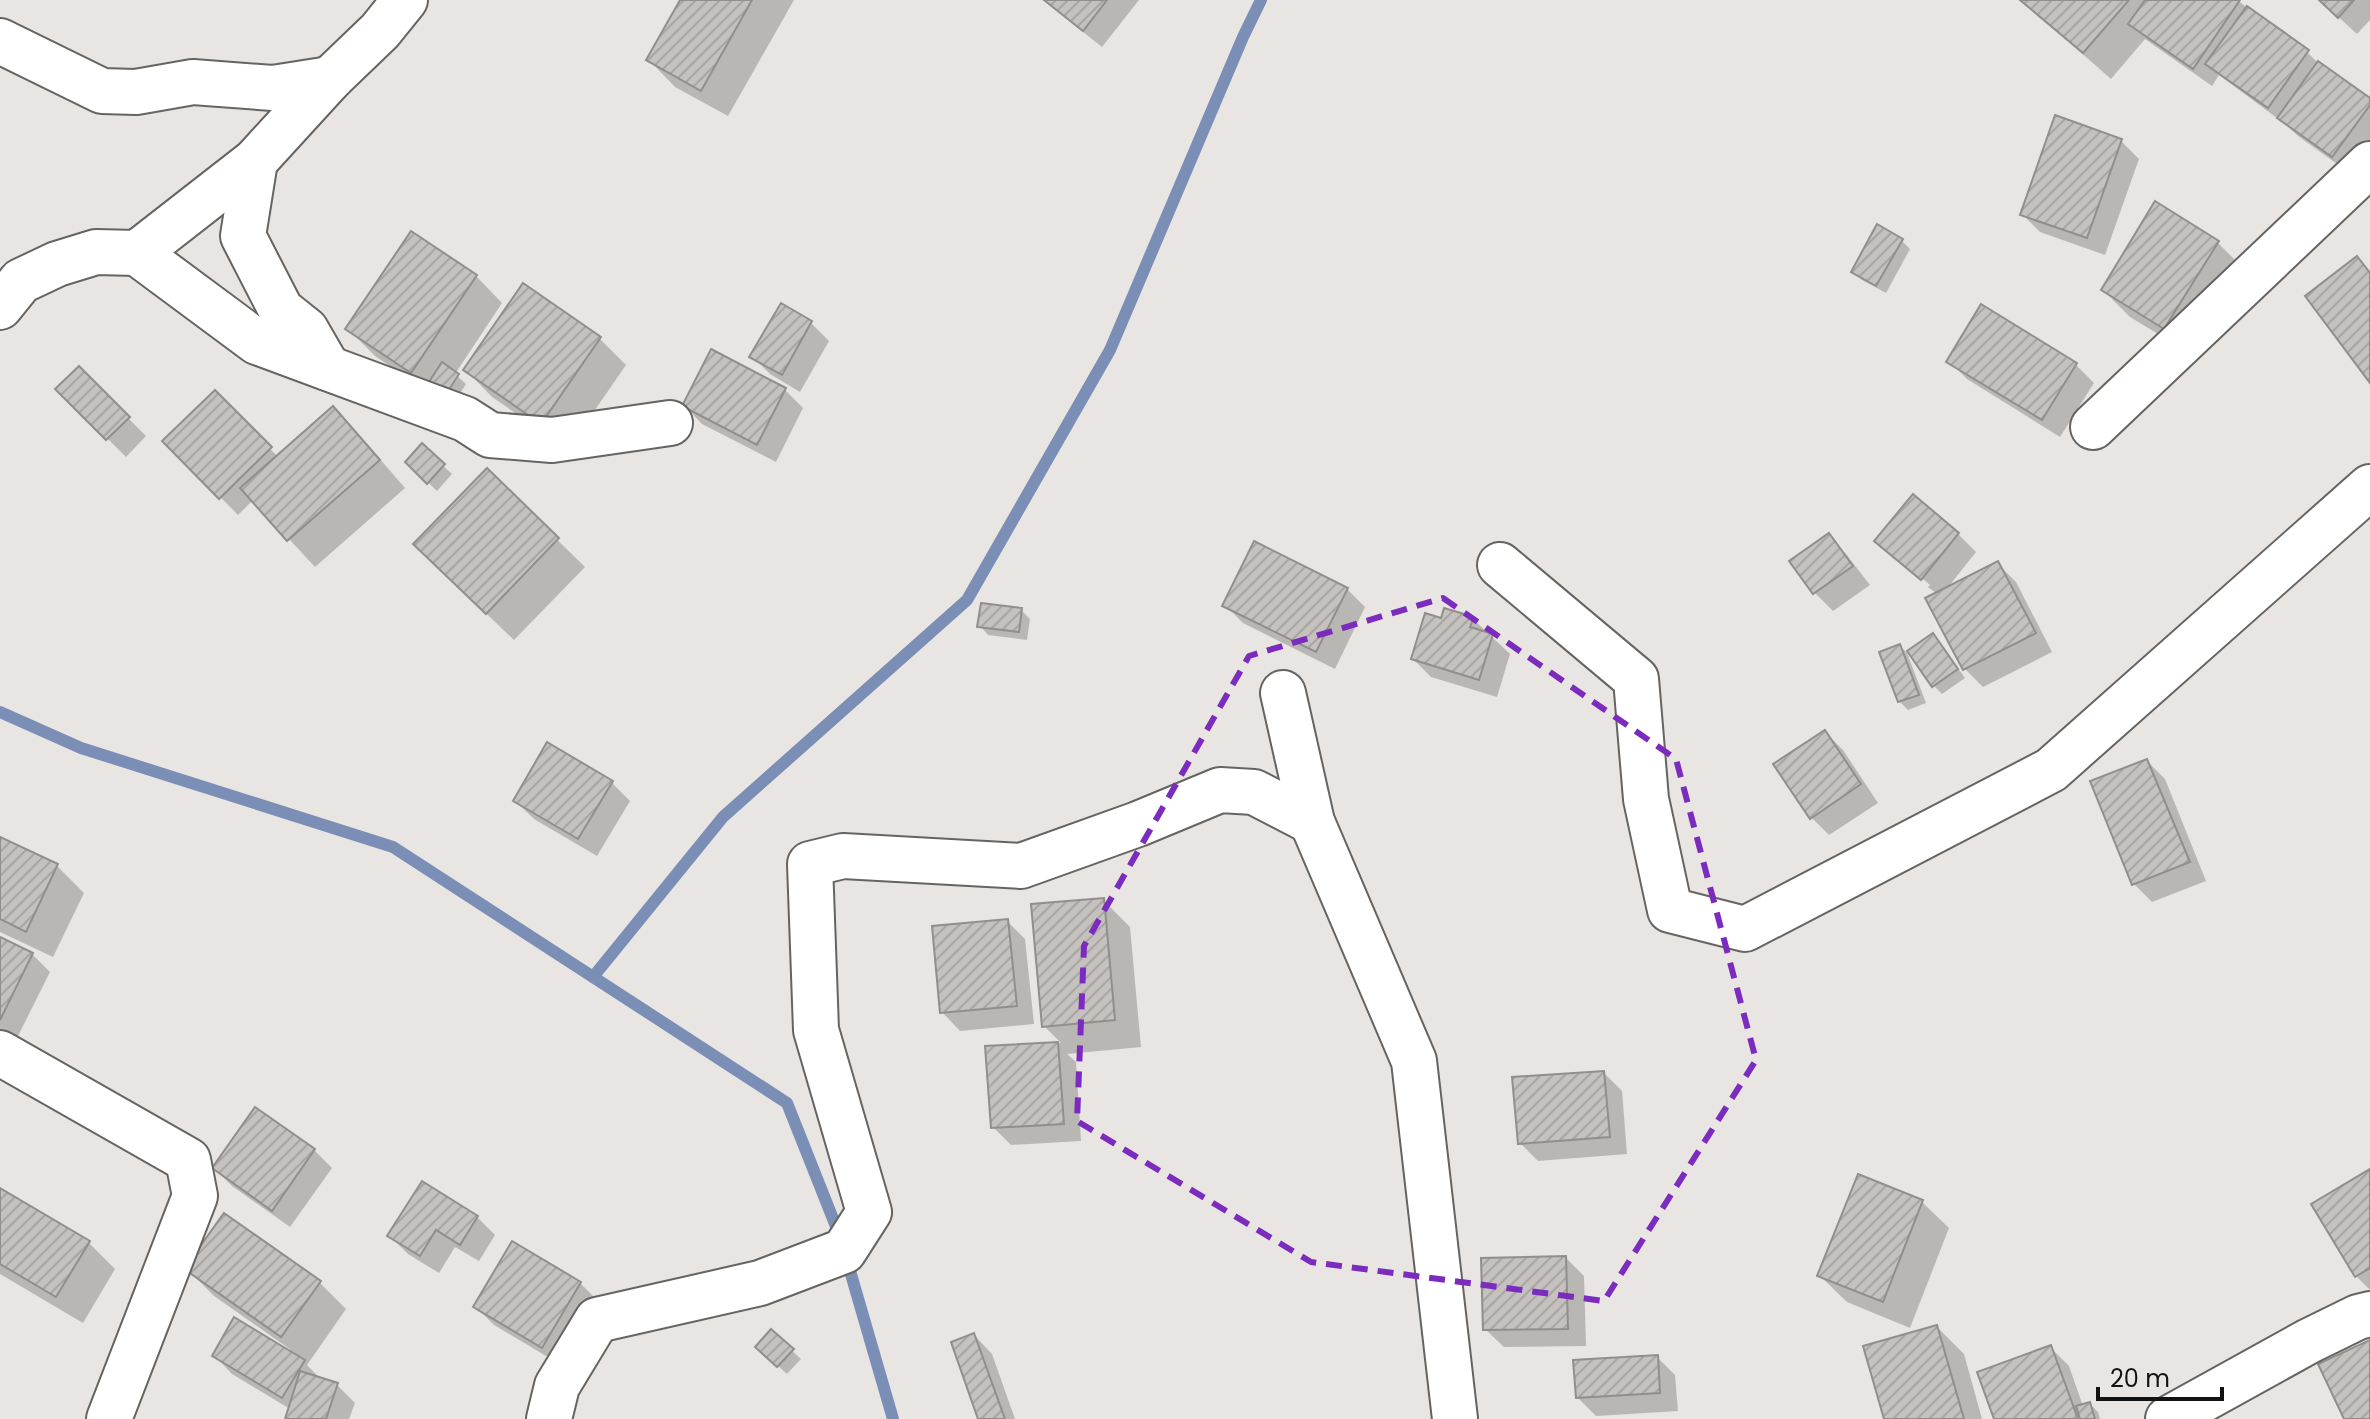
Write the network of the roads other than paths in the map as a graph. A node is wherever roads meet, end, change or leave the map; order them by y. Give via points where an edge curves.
1 (405, 0) edge
2 (0, 41) edge
3 (330, 79) junction
4 (255, 161) junction
5 (2370, 164) edge
6 (137, 253) junction
7 (0, 307) edge
8 (328, 368) junction
9 (670, 423) dead end
10 (2093, 427) dead end
11 (2370, 487) edge
12 (1500, 565) dead end
13 (1283, 693) dead end
14 (1312, 822) junction
15 (0, 1053) edge
16 (2370, 1314) edge
17 (2185, 1415) edge
18 (109, 1419) edge
19 (549, 1419) edge
20 (1455, 1419) edge

1 - 3 street
2 - 3 street via 102,91 136,92 193,82 273,88
3 - 4 street
4 - 6 street
4 - 8 street via 243,236 281,310 306,330
5 - 10 street
6 - 7 street via 96,252 57,264 21,281
6 - 8 street via 257,342
8 - 9 street via 465,419 490,435 552,440
11 - 12 street via 2051,770 1745,929 1670,910 1646,799 1636,679
13 - 14 street
14 - 19 street via 1254,792 1220,790 1021,866 843,856 810,864 816,1030 869,1212 844,1251 760,1283 597,1320 557,1386
14 - 20 street via 1414,1061
15 - 18 street via 188,1160 195,1196
16 - 17 street via 2309,1341

